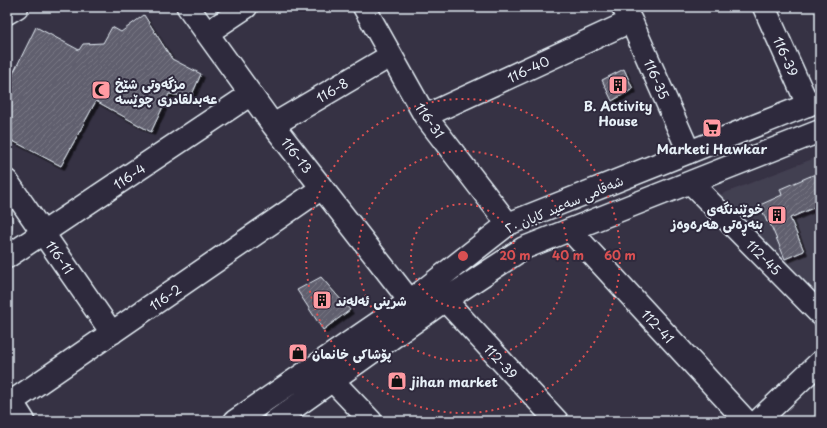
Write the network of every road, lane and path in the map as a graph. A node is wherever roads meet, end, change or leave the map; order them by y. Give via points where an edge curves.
1 (17, 7) edge
2 (188, 7) edge
3 (246, 7) edge
4 (364, 7) edge
5 (764, 7) edge
6 (7, 13) edge
7 (627, 14) edge
8 (207, 33) junction
9 (390, 56) junction
10 (251, 94) junction
11 (814, 102) edge
12 (425, 116) junction
13 (273, 125) junction
14 (820, 131) edge
15 (689, 152) junction
16 (7, 182) edge
17 (690, 183) junction
18 (322, 188) junction
19 (508, 224) junction
20 (570, 230) junction
21 (44, 233) junction
22 (7, 257) edge
23 (445, 300) junction
24 (410, 301) junction
25 (820, 314) edge
26 (112, 333) junction
27 (820, 362) edge
28 (332, 380) junction
29 (9, 403) edge
30 (24, 421) edge
31 (235, 421) edge
32 (275, 421) edge
33 (371, 421) edge
34 (557, 421) edge
35 (746, 421) edge
36 (758, 421) edge

1 - 6 street
2 - 8 street, 116-13
3 - 8 street
4 - 9 street, 116-31
5 - 11 street, 116-39
7 - 12 street, 116-40
7 - 15 street, 116-35
8 - 10 street, 116-13
9 - 12 street, 116-31
9 - 13 street, 116-8
10 - 13 street, 116-13
10 - 21 street, 116-4
11 - 15 street, شەقامی سەعید کابان ٢٠
12 - 19 street, 116-31
13 - 18 street, 116-13
14 - 17 street, شەقامی سەعید کابان ٢٠
15 - 19 street, شەقامی سەعید کابان ٢٠
16 - 21 street, 116-11
17 - 20 street, شەقامی سەعید کابان ٢٠
17 - 25 street, 112-45
18 - 24 street, 116-13
18 - 26 street, 116-2
19 - 24 street, شەقامی سەعید کابان ٢٠
20 - 23 street, شەقامی سەعید کابان ٢٠ via 524,248
20 - 35 street, 112-41
21 - 22 street, 116-4
21 - 26 street, 116-11
23 - 28 street, شەقامی سەعید کابان ٢٠
23 - 34 street, 112-39
24 - 31 street, شەقامی سەعید کابان ٢٠
26 - 29 street, 116-2
27 - 36 street
28 - 32 street, شەقامی سەعید کابان ٢٠
28 - 33 street
29 - 30 street

